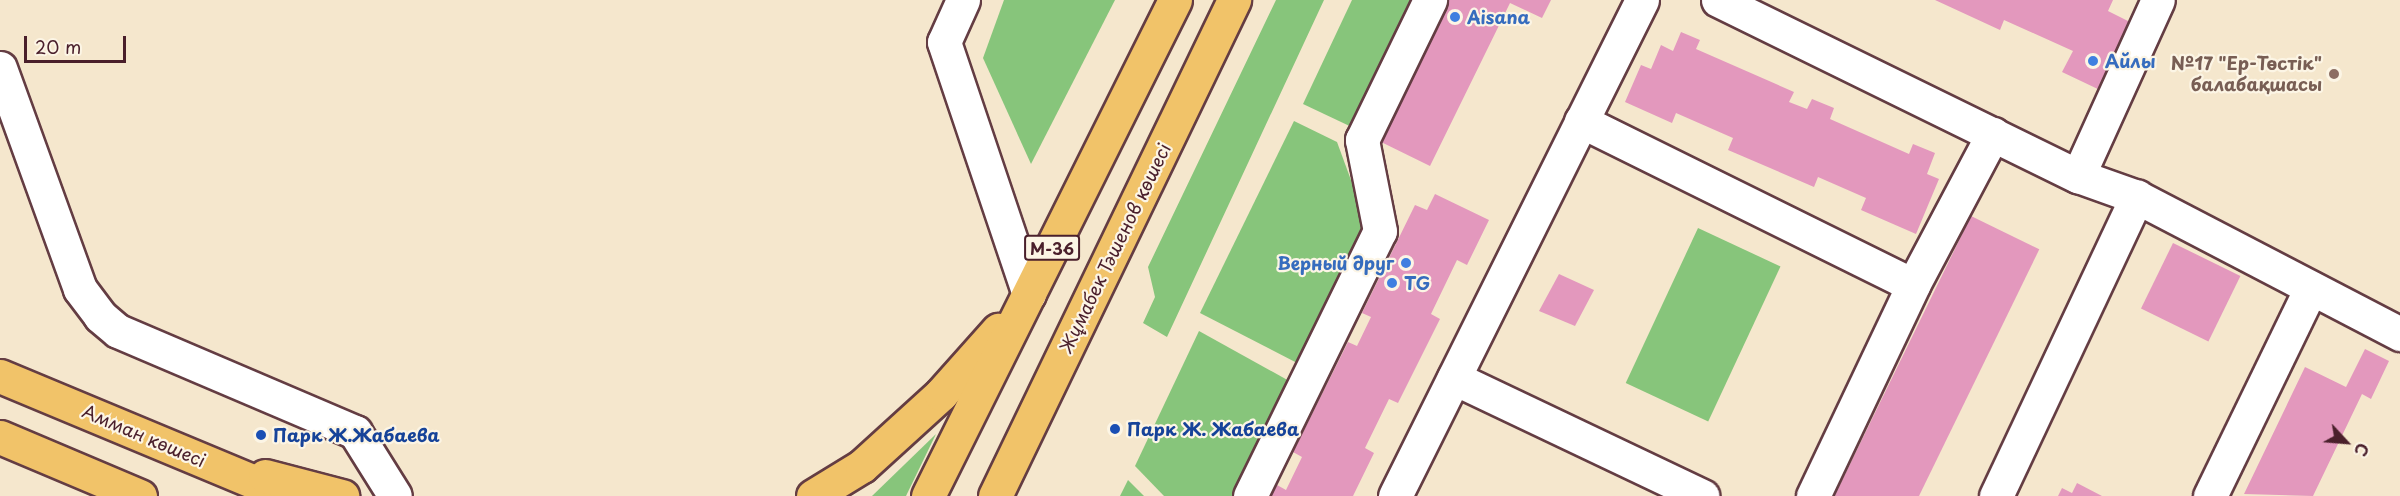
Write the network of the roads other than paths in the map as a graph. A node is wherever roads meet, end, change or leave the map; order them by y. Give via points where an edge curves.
1 (963, 0) edge
2 (1175, 0) edge
3 (1234, 0) edge
4 (1430, 0) edge
5 (1642, 0) edge
6 (1718, 0) edge
7 (2158, 0) edge
8 (0, 68) edge
9 (1581, 122) junction
10 (1993, 134) junction
11 (2078, 176) junction
12 (2136, 197) junction
13 (1914, 285) junction
14 (2311, 288) junction
15 (1029, 294) junction
16 (2400, 334) edge
17 (0, 376) edge
18 (1454, 378) junction
19 (0, 437) edge
20 (206, 461) junction
21 (140, 496) edge
22 (288, 496) edge
23 (342, 496) edge
24 (395, 496) edge
25 (813, 496) edge
26 (928, 496) edge
27 (995, 496) edge
28 (1250, 496) edge
29 (1395, 496) edge
30 (1702, 496) edge
31 (1813, 496) edge
32 (1996, 496) edge
33 (2210, 496) edge

1 - 15 lane via 944,42
2 - 15 main road, M-36
3 - 27 main road, Жұмабек Тәшенов көшесі / M-36
4 - 28 lane via 1362,140 1380,231
5 - 9 lane
6 - 10 lane
7 - 11 lane
8 - 24 lane via 80,290 100,316 118,331 355,432
9 - 13 lane
9 - 18 lane
10 - 11 lane
10 - 13 lane
11 - 12 lane
12 - 14 lane
12 - 32 lane
13 - 31 lane
14 - 16 lane
14 - 33 lane
15 - 25 main road via 941,394 862,465
15 - 26 main road, M-36
17 - 20 main road, Амман көшесі
18 - 29 lane
18 - 30 lane
19 - 21 main road
20 - 22 main road, Амман көшесі
20 - 23 main road

